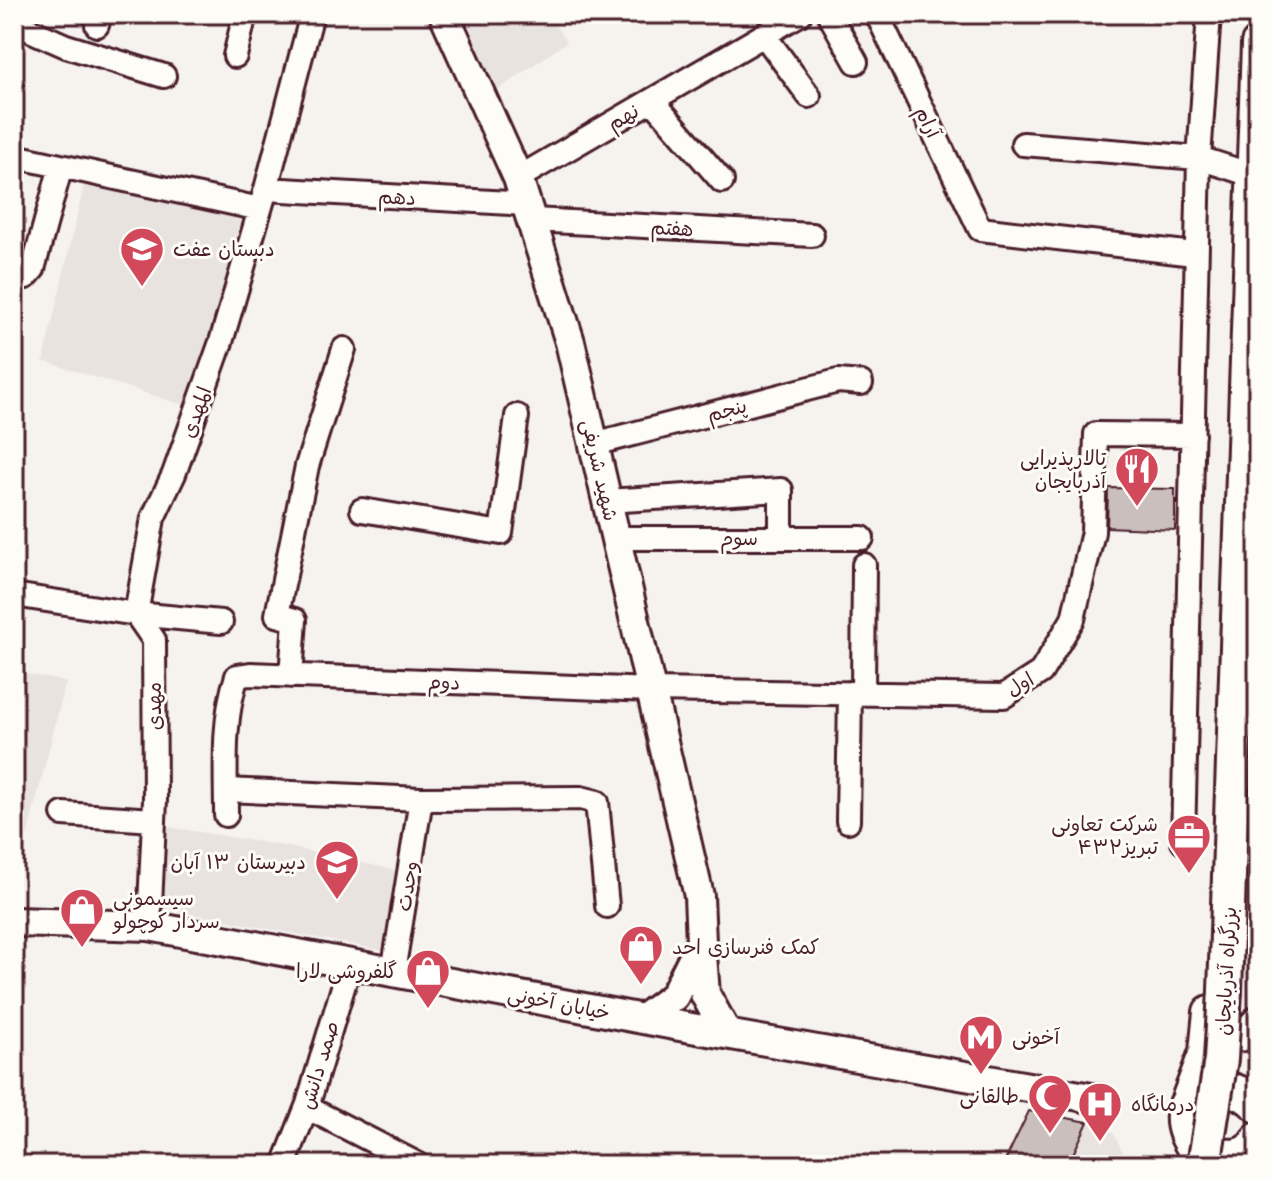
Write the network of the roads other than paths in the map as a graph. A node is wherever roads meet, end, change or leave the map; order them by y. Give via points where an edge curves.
1 (245, 14) edge
2 (312, 14) edge
3 (444, 14) edge
4 (799, 14) edge
5 (829, 14) edge
6 (877, 14) edge
7 (1209, 14) edge
8 (14, 23) edge
9 (764, 35) junction
10 (1258, 44) edge
11 (235, 56) dead end
12 (856, 62) dead end
13 (164, 76) dead end
14 (809, 96) dead end
15 (652, 100) junction
16 (1023, 144) dead end
17 (14, 156) edge
18 (1199, 158) junction
19 (61, 166) junction
20 (1252, 175) junction
21 (722, 181) dead end
22 (263, 199) junction
23 (526, 201) junction
24 (812, 235) dead end
25 (1194, 254) junction
26 (20, 278) edge
27 (344, 349) dead end
28 (861, 383) dead end
29 (517, 416) dead end
30 (1193, 435) junction
31 (594, 444) junction
32 (607, 501) junction
33 (362, 510) dead end
34 (616, 538) junction
35 (781, 538) junction
36 (862, 538) dead end
37 (864, 565) dead end
38 (14, 595) edge
39 (136, 614) junction
40 (221, 622) dead end
41 (1258, 639) edge
42 (291, 676) junction
43 (651, 690) junction
44 (856, 693) junction
45 (226, 790) junction
46 (421, 799) junction
47 (63, 814) dead end
48 (226, 815) dead end
49 (154, 820) junction
50 (848, 821) dead end
51 (1183, 842) dead end
52 (607, 906) dead end
53 (14, 922) edge
54 (149, 926) junction
55 (701, 942) junction
56 (350, 964) junction
57 (393, 972) junction
58 (1226, 999) junction
59 (643, 1019) junction
60 (1258, 1023) edge
61 (727, 1034) junction
62 (1258, 1090) edge
63 (1189, 1097) junction
64 (1103, 1100) dead end
65 (308, 1104) junction
66 (1258, 1105) edge
67 (1255, 1148) edge
68 (1183, 1152) edge
69 (284, 1165) edge
70 (419, 1165) edge
71 (1204, 1165) edge
72 (1220, 1165) edge

1 - 11 street
2 - 22 street, المهدی
3 - 23 main road, شهید شریفی
4 - 9 street, نهم
5 - 12 street
6 - 25 street, آرام via 980,229
7 - 18 street
8 - 13 street via 66,46
9 - 14 street
9 - 15 street, نهم
10 - 20 highway, بزرگراه آذربایجان
15 - 21 street
15 - 23 street, نهم
16 - 18 street
17 - 19 street
18 - 20 street
18 - 25 street
19 - 22 street
19 - 26 street via 33,269
20 - 58 highway, بزرگراه آذربایجان
22 - 23 street, دهم
22 - 39 street, المهدی via 221,342 153,518
23 - 24 street, هفتم
23 - 31 main road, شهید شریفی via 570,342
25 - 30 street
27 - 42 street via 307,466 277,615 295,620
28 - 31 street, پنجم via 838,381
29 - 33 street via 501,533
30 - 44 street, اول via 1096,434 1093,532 1073,619 1041,672 1004,696
30 - 51 street
31 - 32 main road, شهید شریفی
32 - 34 main road, شهید شریفی
32 - 35 street via 781,490
34 - 35 street, سوم
34 - 43 main road, شهید شریفی
35 - 36 street, سوم
37 - 44 street
38 - 39 street
39 - 40 street
39 - 49 street, مهدی via 154,640
41 - 58 highway, بزرگراه آذربایجان
42 - 43 street, دوم
42 - 45 street, دوم via 237,676 227,727
43 - 44 street, اول
43 - 55 main road, شهید شریفی via 699,896
44 - 50 street
45 - 46 street
45 - 48 street
46 - 52 street via 597,802
46 - 57 street, وحدت
47 - 49 street
49 - 54 street, مهدی
53 - 54 main road, خیابان آخونی
54 - 56 main road, خیابان آخونی
55 - 59 main road via 674,996
55 - 61 main road, شهید شریفی via 705,994
56 - 57 main road, خیابان آخونی
56 - 65 street, صمد دانش
57 - 59 main road, خیابان آخونی
58 - 60 highway via 1218,1029 1235,1036 1252,1032
58 - 63 highway, بزرگراه آذربایجان
58 - 71 highway, بزرگراه آذربایجان, bridge
58 - 72 highway, بزرگراه آذربایجان via 1238,1060
59 - 61 main road, خیابان آخونی
61 - 64 main road, خیابان آخونی
62 - 66 highway
63 - 66 highway via 1207,1087 1245,1093
63 - 68 highway, بزرگراه آذربایجان via 1182,1115
65 - 69 street, صمد دانش
65 - 70 street
67 - 68 highway via 1234,1158

